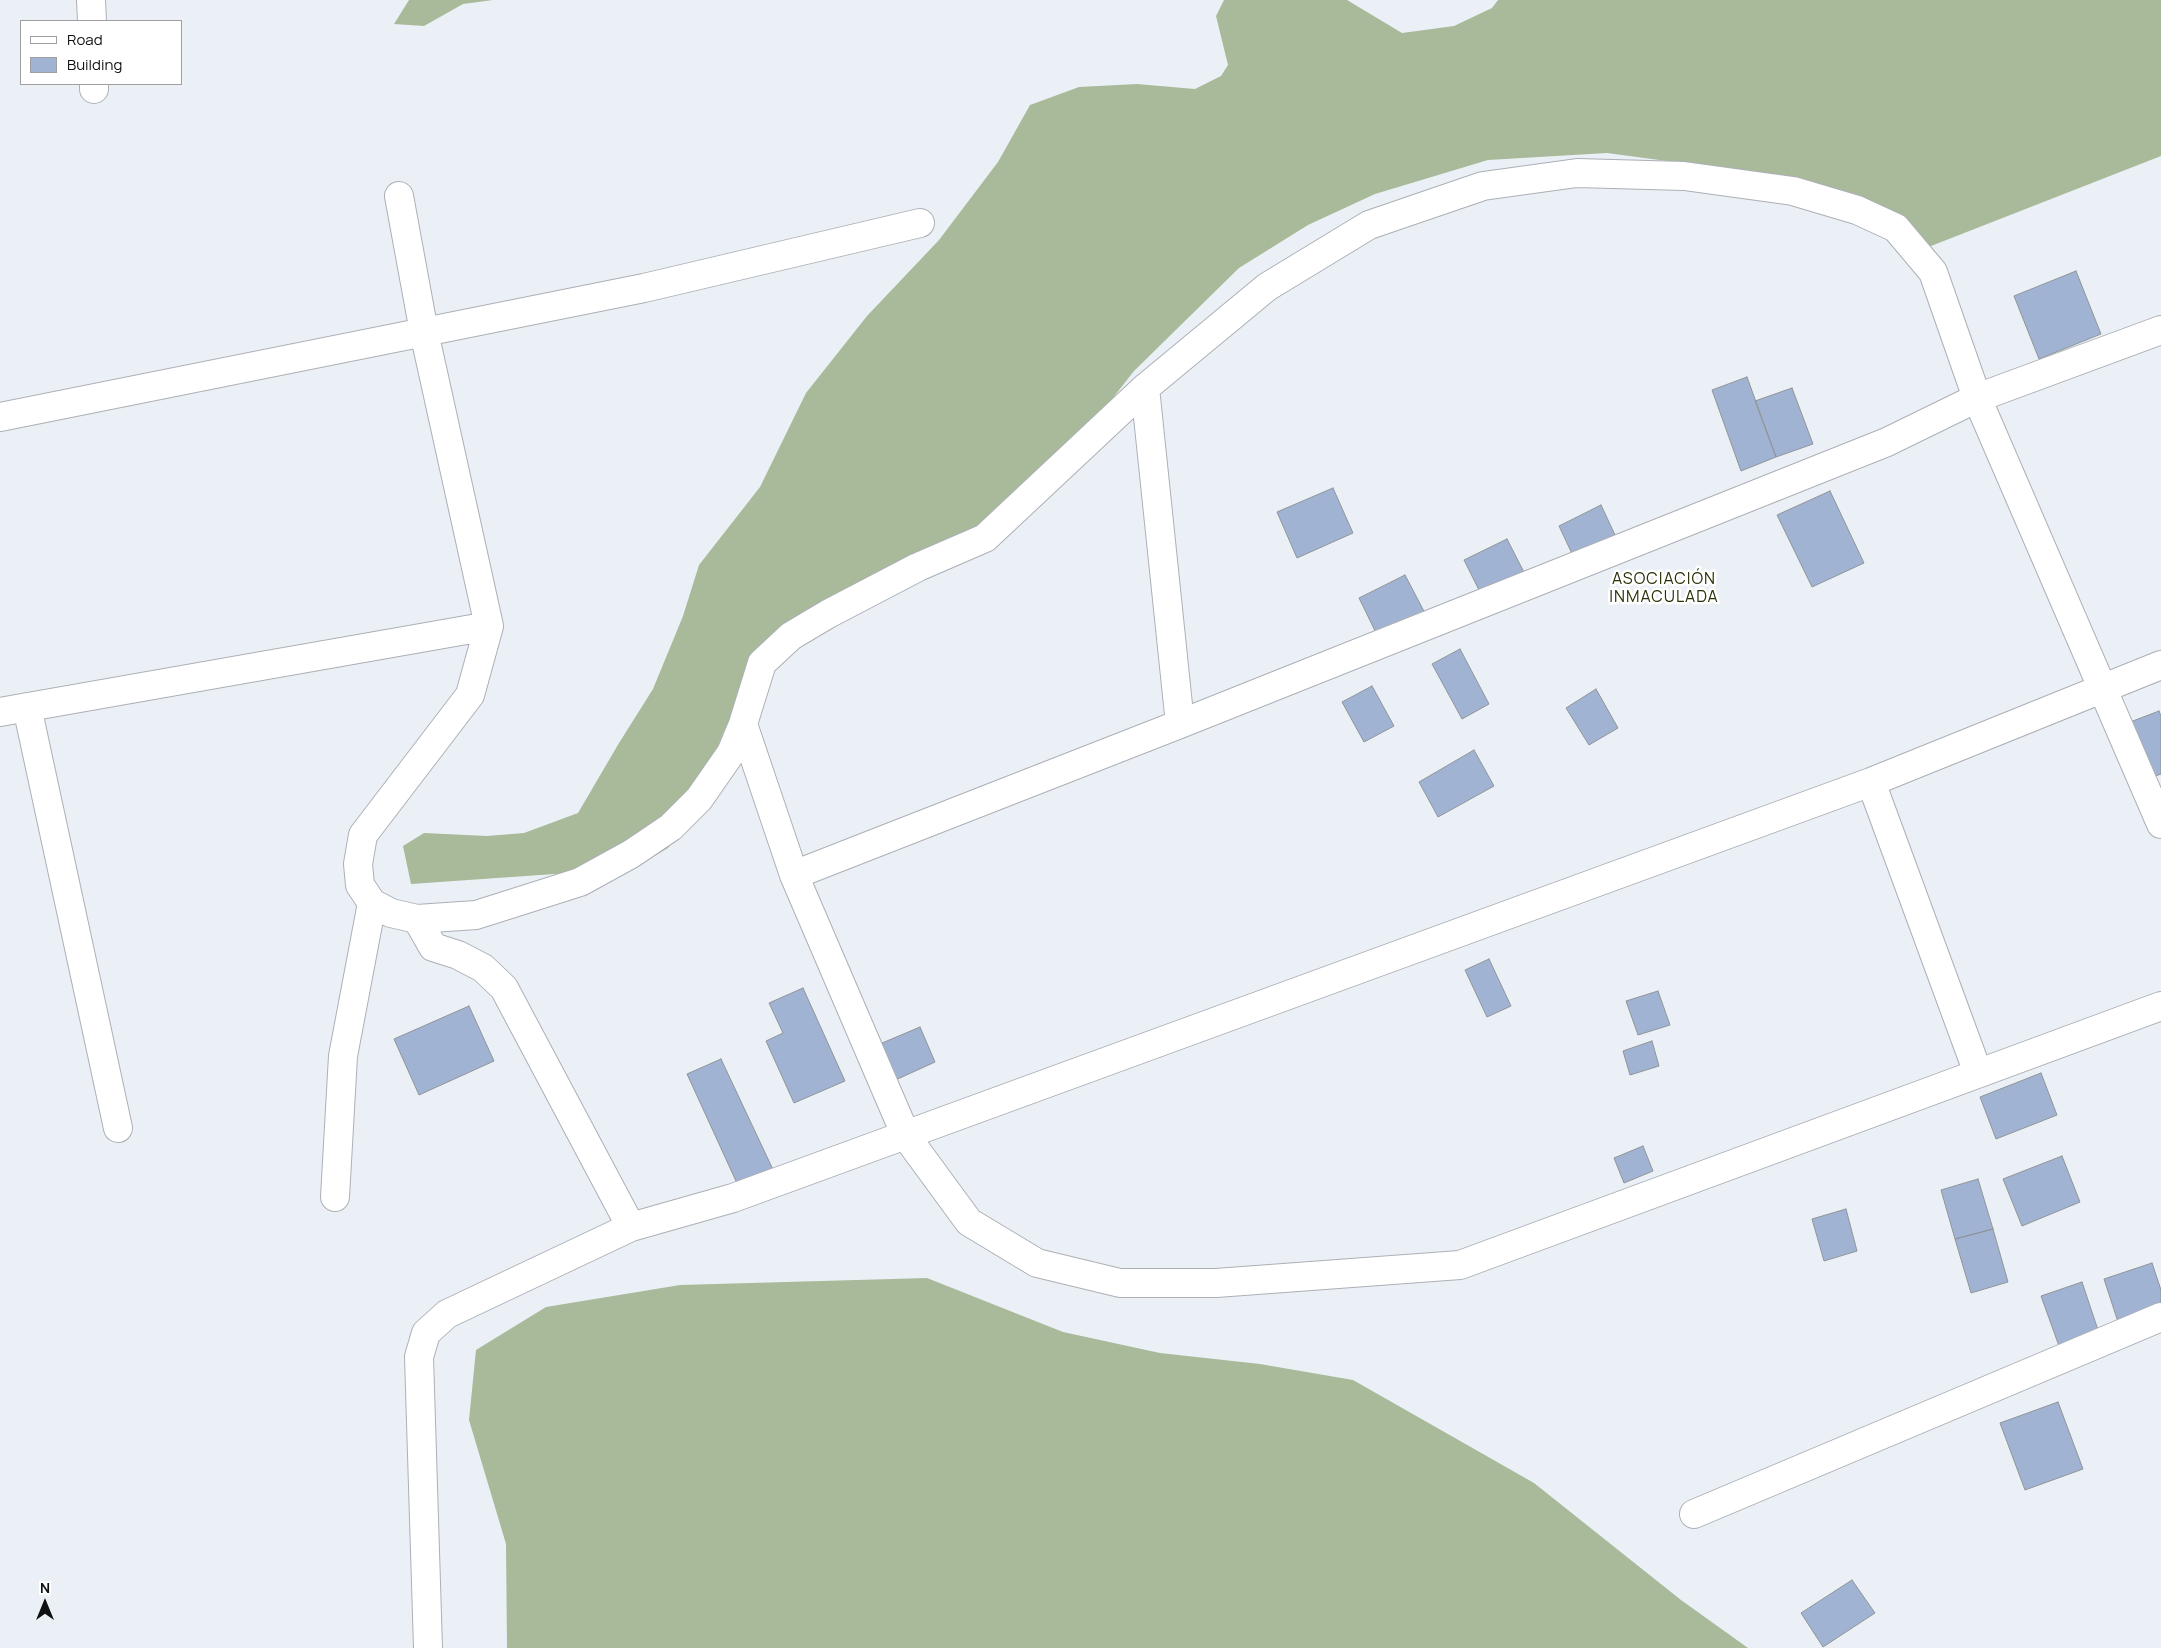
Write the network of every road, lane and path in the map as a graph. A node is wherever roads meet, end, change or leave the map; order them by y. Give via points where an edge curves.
1 (92, 0) edge
2 (92, 20) edge
3 (399, 196) dead end
4 (920, 223) dead end
5 (2161, 330) edge
6 (424, 332) junction
7 (1145, 388) junction
8 (1978, 398) junction
9 (0, 417) edge
10 (489, 626) junction
11 (2161, 665) edge
12 (2103, 689) junction
13 (27, 707) junction
14 (0, 712) edge
15 (743, 724) junction
16 (1180, 724) junction
17 (1871, 782) junction
18 (2161, 824) edge
19 (794, 875) junction
20 (372, 903) junction
21 (417, 919) junction
22 (2161, 1006) edge
23 (1978, 1074) junction
24 (118, 1128) dead end
25 (906, 1136) junction
26 (335, 1197) dead end
27 (631, 1227) junction
28 (2161, 1317) edge
29 (1694, 1514) dead end
30 (428, 1648) edge

1 - 2 street
3 - 6 street
4 - 6 street via 644,288
5 - 8 street
6 - 9 street
6 - 10 street
7 - 8 street via 1267,287 1369,225 1483,186 1577,173 1684,176 1793,191 1857,210 1896,228 1933,272
7 - 15 street via 985,538 918,567 791,636 762,663
7 - 16 street
8 - 12 street
8 - 16 street via 1887,442
10 - 13 street
10 - 20 street via 470,695 363,835 358,864 360,885
11 - 12 street
12 - 17 street
12 - 18 street
13 - 14 street
13 - 24 street
15 - 19 street
15 - 21 street via 731,752 698,799 671,827 631,854 580,882 476,915
16 - 19 street
17 - 23 street
17 - 25 street
19 - 25 street
20 - 21 street via 391,913
20 - 26 street via 343,1056
21 - 27 street via 433,947 483,968 504,988
22 - 23 street
23 - 25 street via 1460,1265 1216,1283 1120,1283 1037,1263 969,1222
25 - 27 street via 733,1198
27 - 30 street via 446,1314 426,1334 419,1357
28 - 29 street

